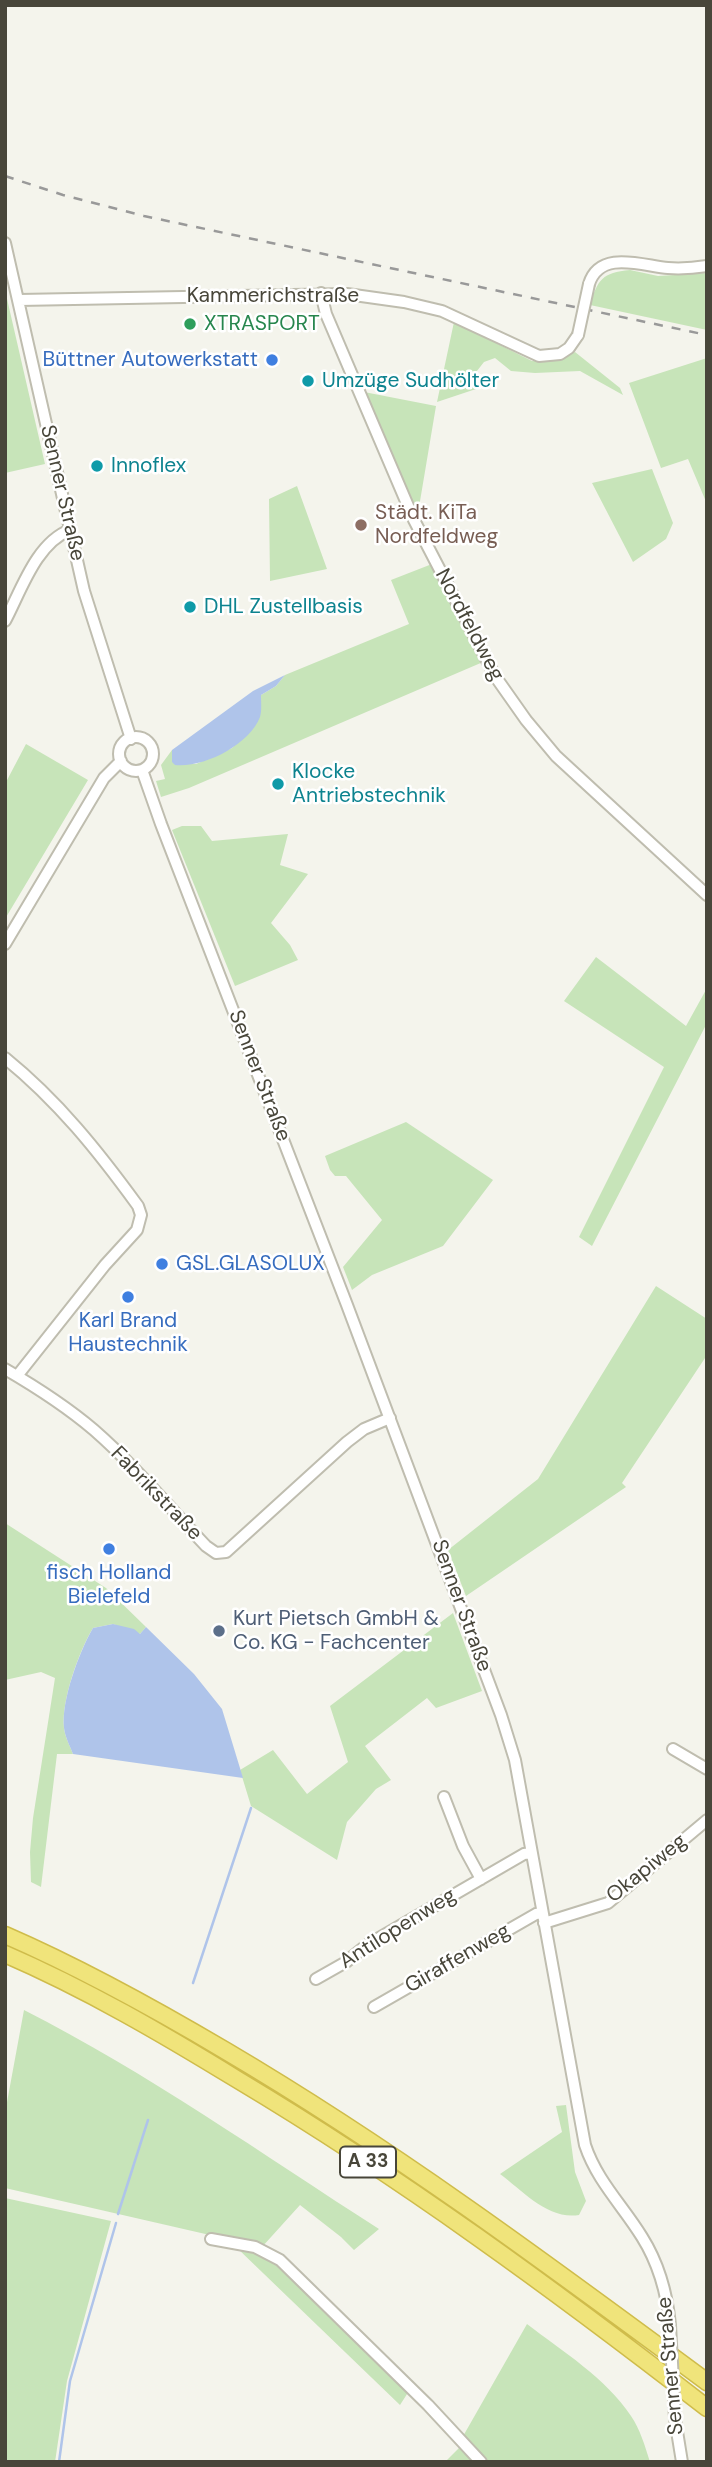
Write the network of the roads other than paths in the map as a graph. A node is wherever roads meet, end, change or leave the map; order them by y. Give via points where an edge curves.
1 (5, 243) edge
2 (707, 266) edge
3 (321, 293) junction
4 (19, 300) junction
5 (70, 530) junction
6 (5, 621) edge
7 (131, 739) junction
8 (121, 761) junction
9 (142, 770) junction
10 (707, 895) edge
11 (5, 944) edge
12 (5, 1058) edge
13 (5, 1369) edge
14 (17, 1376) junction
15 (390, 1418) junction
16 (673, 1749) dead end
17 (707, 1769) edge
18 (444, 1797) dead end
19 (707, 1820) edge
20 (531, 1853) junction
21 (481, 1879) junction
22 (543, 1918) junction
23 (5, 1935) edge
24 (5, 1954) edge
25 (316, 1979) dead end
26 (374, 2007) dead end
27 (211, 2239) dead end
28 (707, 2382) edge
29 (707, 2408) edge
30 (481, 2462) edge
31 (682, 2462) edge

1 - 4 street, Senner Straße
2 - 3 street, Kammerichstraße, bridge via 687,269 616,262 597,270 573,344 560,354 539,356 442,311 365,296
3 - 4 street, Kammerichstraße
3 - 10 street, Nordfeldweg via 414,520 495,677 556,757
4 - 5 street, Senner Straße
5 - 6 street via 43,551
5 - 7 street, Senner Straße via 90,613
7 - 8 street via 121,749
7 - 9 street via 140,738 151,747 152,761
8 - 9 street via 131,770
8 - 11 street via 104,778
9 - 15 street, Senner Straße
12 - 14 street via 73,1122 141,1215 137,1230
13 - 14 street, Fabrikstraße
14 - 15 street, Fabrikstraße via 92,1429 216,1553 226,1552 347,1441
15 - 20 street, Senner Straße via 509,1739
16 - 17 street
18 - 21 street, Antilopenweg
19 - 22 street, Okapiweg via 608,1903
20 - 21 street, Antilopenweg
20 - 22 street, Senner Straße
21 - 25 street, Antilopenweg
22 - 26 street, Giraffenweg via 536,1914
22 - 31 street, Senner Straße, bridge via 585,2145 603,2184 652,2255 665,2289
23 - 28 highway, A 33 via 180,2024 370,2139
24 - 29 highway, A 33 via 175,2041 415,2192
27 - 30 street via 255,2247 280,2260

